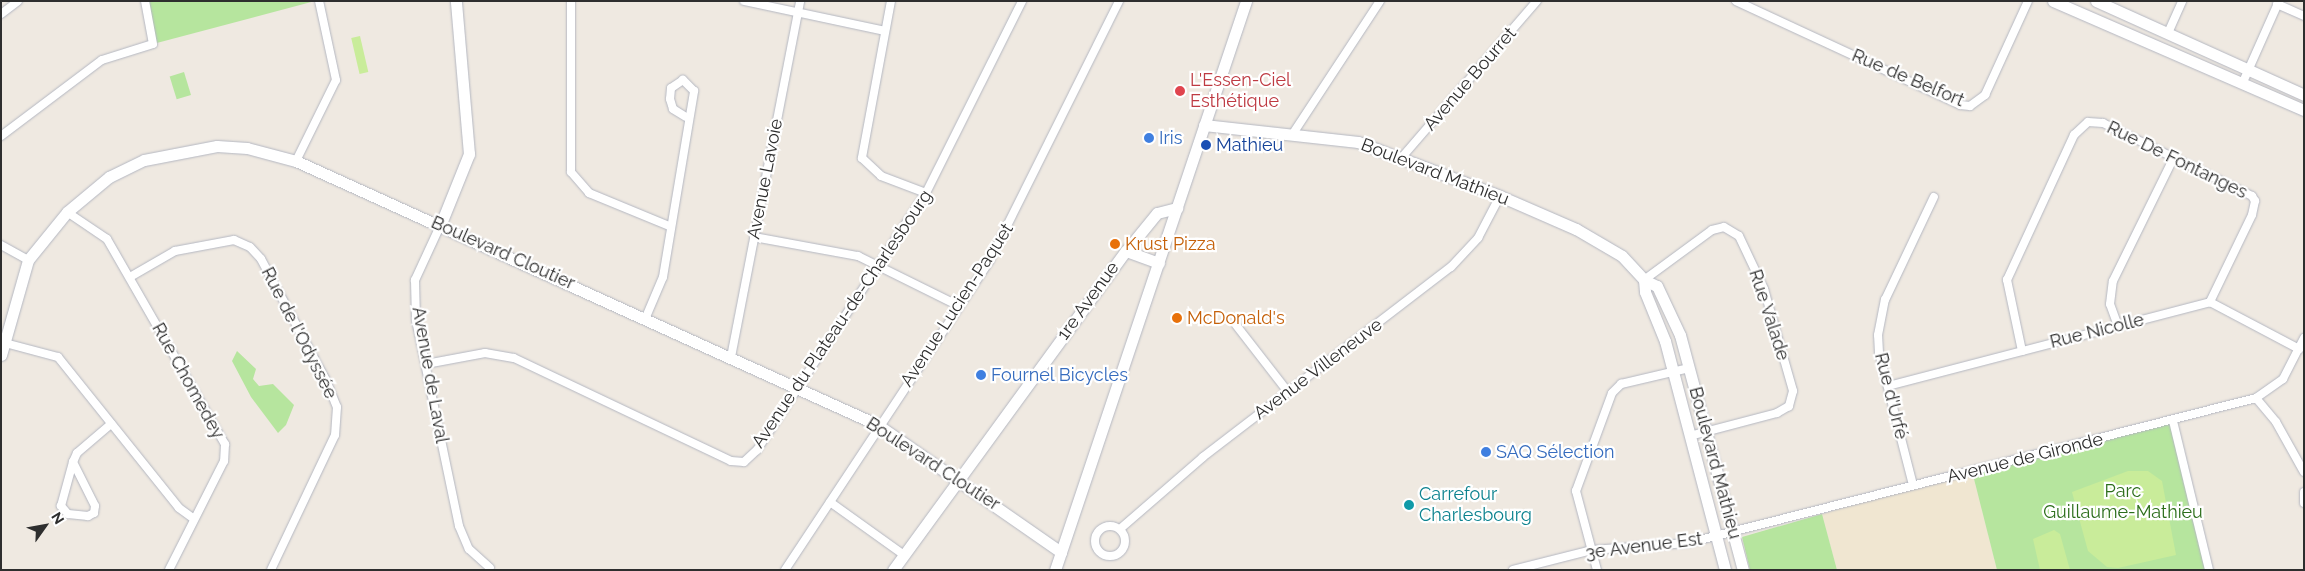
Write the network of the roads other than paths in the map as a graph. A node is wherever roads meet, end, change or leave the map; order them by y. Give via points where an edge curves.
1 (18, 1) edge
2 (145, 1) edge
3 (319, 1) edge
4 (456, 1) edge
5 (571, 1) edge
6 (744, 1) edge
7 (800, 1) edge
8 (891, 1) edge
9 (1022, 1) edge
10 (1119, 1) edge
11 (1246, 1) edge
12 (1380, 1) edge
13 (1536, 1) edge
14 (1736, 1) edge
15 (2028, 1) edge
16 (2053, 1) edge
17 (2096, 1) edge
18 (2182, 1) edge
19 (2278, 3) edge
20 (798, 13) junction
21 (1, 14) edge
22 (2304, 16) edge
23 (885, 31) junction
24 (2168, 33) junction
25 (2248, 70) junction
26 (2243, 82) junction
27 (2304, 95) edge
28 (2304, 110) edge
29 (686, 117) junction
30 (1204, 125) junction
31 (1292, 135) junction
32 (1, 136) edge
33 (1404, 156) junction
34 (2174, 157) junction
35 (296, 161) junction
36 (926, 194) junction
37 (1500, 196) junction
38 (1934, 197) dead end
39 (1177, 208) junction
40 (67, 212) junction
41 (440, 226) junction
42 (669, 226) junction
43 (754, 237) junction
44 (1, 245) edge
45 (1126, 251) junction
46 (28, 260) junction
47 (1159, 263) junction
48 (880, 265) junction
49 (130, 277) junction
50 (1644, 280) junction
51 (2210, 302) junction
52 (959, 306) junction
53 (646, 317) junction
54 (1236, 325) dead end
55 (2118, 326) junction
56 (2304, 338) edge
57 (5, 343) junction
58 (2299, 349) junction
59 (2022, 351) junction
60 (1, 355) edge
61 (731, 357) junction
62 (426, 364) junction
63 (1689, 368) junction
64 (1673, 373) junction
65 (1888, 386) junction
66 (794, 389) junction
67 (1288, 392) junction
68 (2256, 398) junction
69 (2173, 421) junction
70 (112, 424) junction
71 (878, 425) junction
72 (1706, 432) junction
73 (1690, 436) junction
74 (73, 462) junction
75 (2304, 472) edge
76 (960, 479) junction
77 (1913, 485) junction
78 (2304, 492) edge
79 (830, 502) junction
80 (2304, 503) edge
81 (193, 518) junction
82 (1120, 529) junction
83 (1734, 532) junction
84 (1717, 536) junction
85 (1592, 550) junction
86 (1061, 552) junction
87 (904, 555) junction
88 (490, 568) dead end
89 (169, 570) edge
90 (271, 570) edge
91 (785, 570) edge
92 (892, 570) edge
93 (1056, 570) edge
94 (1513, 570) edge
95 (1597, 570) edge
96 (1726, 570) edge
97 (1743, 570) edge
98 (2209, 570) edge

1 - 21 street
2 - 32 street via 153,44 102,60
3 - 35 street via 336,80
4 - 41 street, Avenue de Laval via 469,154
5 - 42 street via 571,172 580,187 590,193
6 - 20 street
7 - 20 street, Avenue Lavoie
8 - 23 street
9 - 36 street, Avenue du Plateau-de-Charlesbourg
10 - 52 street, Avenue Lucien-Paquet via 1007,231
11 - 30 street
12 - 31 street
13 - 33 street, Avenue Bourret
14 - 15 street, Rue de Belfort via 1960,105 1970,106 1985,95
16 - 26 street
17 - 24 street
18 - 24 street
19 - 22 street
19 - 25 street
20 - 23 street
20 - 43 street, Avenue Lavoie
23 - 36 street via 862,158 881,176
24 - 25 street
25 - 26 street
25 - 27 street
26 - 28 street
29 - 29 street via 694,91 683,80 674,84 670,99 673,109
29 - 42 street
30 - 31 street, Boulevard Mathieu
30 - 39 street
31 - 33 street, Boulevard Mathieu via 1358,142
33 - 37 street, Boulevard Mathieu
34 - 51 street, Rue De Fontanges via 2246,191 2255,201 2252,215
34 - 55 street via 2113,281 2110,304
34 - 59 street, Rue De Fontanges via 2095,120 2080,126 2007,280
35 - 40 street, Boulevard Cloutier via 247,148 217,146 179,150 144,160 110,177
35 - 41 street, Boulevard Cloutier
36 - 48 street, Avenue du Plateau-de-Charlesbourg
37 - 50 street, Boulevard Mathieu via 1600,241
37 - 67 street, Avenue Villeneuve via 1478,238 1451,267
38 - 65 street, Rue d'Urfé via 1880,318 1879,353
39 - 45 street, 1re Avenue via 1157,213
39 - 47 street
40 - 46 street, Boulevard Cloutier
40 - 49 street, Rue Chomedey via 107,239
41 - 53 street, Boulevard Cloutier
41 - 62 street, Avenue de Laval via 415,280 416,320
42 - 53 street via 663,277
43 - 48 street via 858,256
43 - 61 street, Avenue Lavoie
44 - 46 street
45 - 47 street, 1re Avenue
45 - 76 street, 1re Avenue
46 - 57 street, Boulevard Cloutier
47 - 86 street
48 - 52 street
48 - 66 street, Avenue du Plateau-de-Charlesbourg
49 - 81 street, Rue Chomedey via 225,444 224,461
49 - 90 street, Rue de l'Odyssée via 175,251 234,240 250,247 261,259 326,380 337,407 335,435
50 - 63 street, Boulevard Mathieu via 1657,286 1669,306
50 - 64 street, Boulevard Mathieu via 1645,292 1665,340
50 - 72 street, Rue Valade via 1712,230 1724,226 1739,236 1764,289 1793,391 1790,406
51 - 55 street, Rue Nicolle
51 - 58 street
52 - 71 street, Avenue Lucien-Paquet
53 - 61 street, Boulevard Cloutier
54 - 67 street
55 - 59 street, Rue Nicolle
56 - 58 street, Avenue de Gironde
57 - 60 street, Boulevard Cloutier
57 - 70 street via 58,357
58 - 68 street, Avenue de Gironde via 2283,379
59 - 65 street, Rue Nicolle
61 - 66 street, Boulevard Cloutier
62 - 66 street, Avenue du Plateau-de-Charlesbourg via 485,353 514,358 731,461 744,462 757,450
62 - 88 street, Avenue de Laval via 459,526 470,549
63 - 64 street
63 - 72 street, Boulevard Mathieu
64 - 73 street, Boulevard Mathieu
64 - 85 street via 1620,384 1612,393 1576,491
65 - 77 street, Rue d'Urfé
66 - 71 street, Boulevard Cloutier
67 - 82 street, Avenue Villeneuve via 1203,457
68 - 69 street, Avenue de Gironde
68 - 75 street via 2276,422
69 - 77 street, Avenue de Gironde
69 - 98 street
70 - 74 street via 84,444
70 - 81 street via 179,508
71 - 76 street, Boulevard Cloutier
71 - 79 street, Avenue Lucien-Paquet
72 - 73 street, Rue Valade
72 - 83 street, Boulevard Mathieu
73 - 84 street, Boulevard Mathieu
74 - 74 street via 61,506 68,514 88,516 94,513 95,506
76 - 86 street, Boulevard Cloutier
76 - 87 street, 1re Avenue
77 - 83 street, Avenue de Gironde
78 - 80 street
79 - 87 street
79 - 91 street, Avenue Lucien-Paquet
81 - 89 street, Rue Chomedey
82 - 82 street, Avenue Villeneuve via 1110,526 1098,533 1095,543 1100,552 1109,556 1122,551 1126,542
83 - 84 street, Avenue de Gironde
83 - 97 street, Boulevard Mathieu
84 - 85 street, 3e Avenue Est via 1688,543
84 - 96 street, Boulevard Mathieu
85 - 94 street, 3e Avenue Est
85 - 95 street
86 - 93 street
87 - 92 street, 1re Avenue

